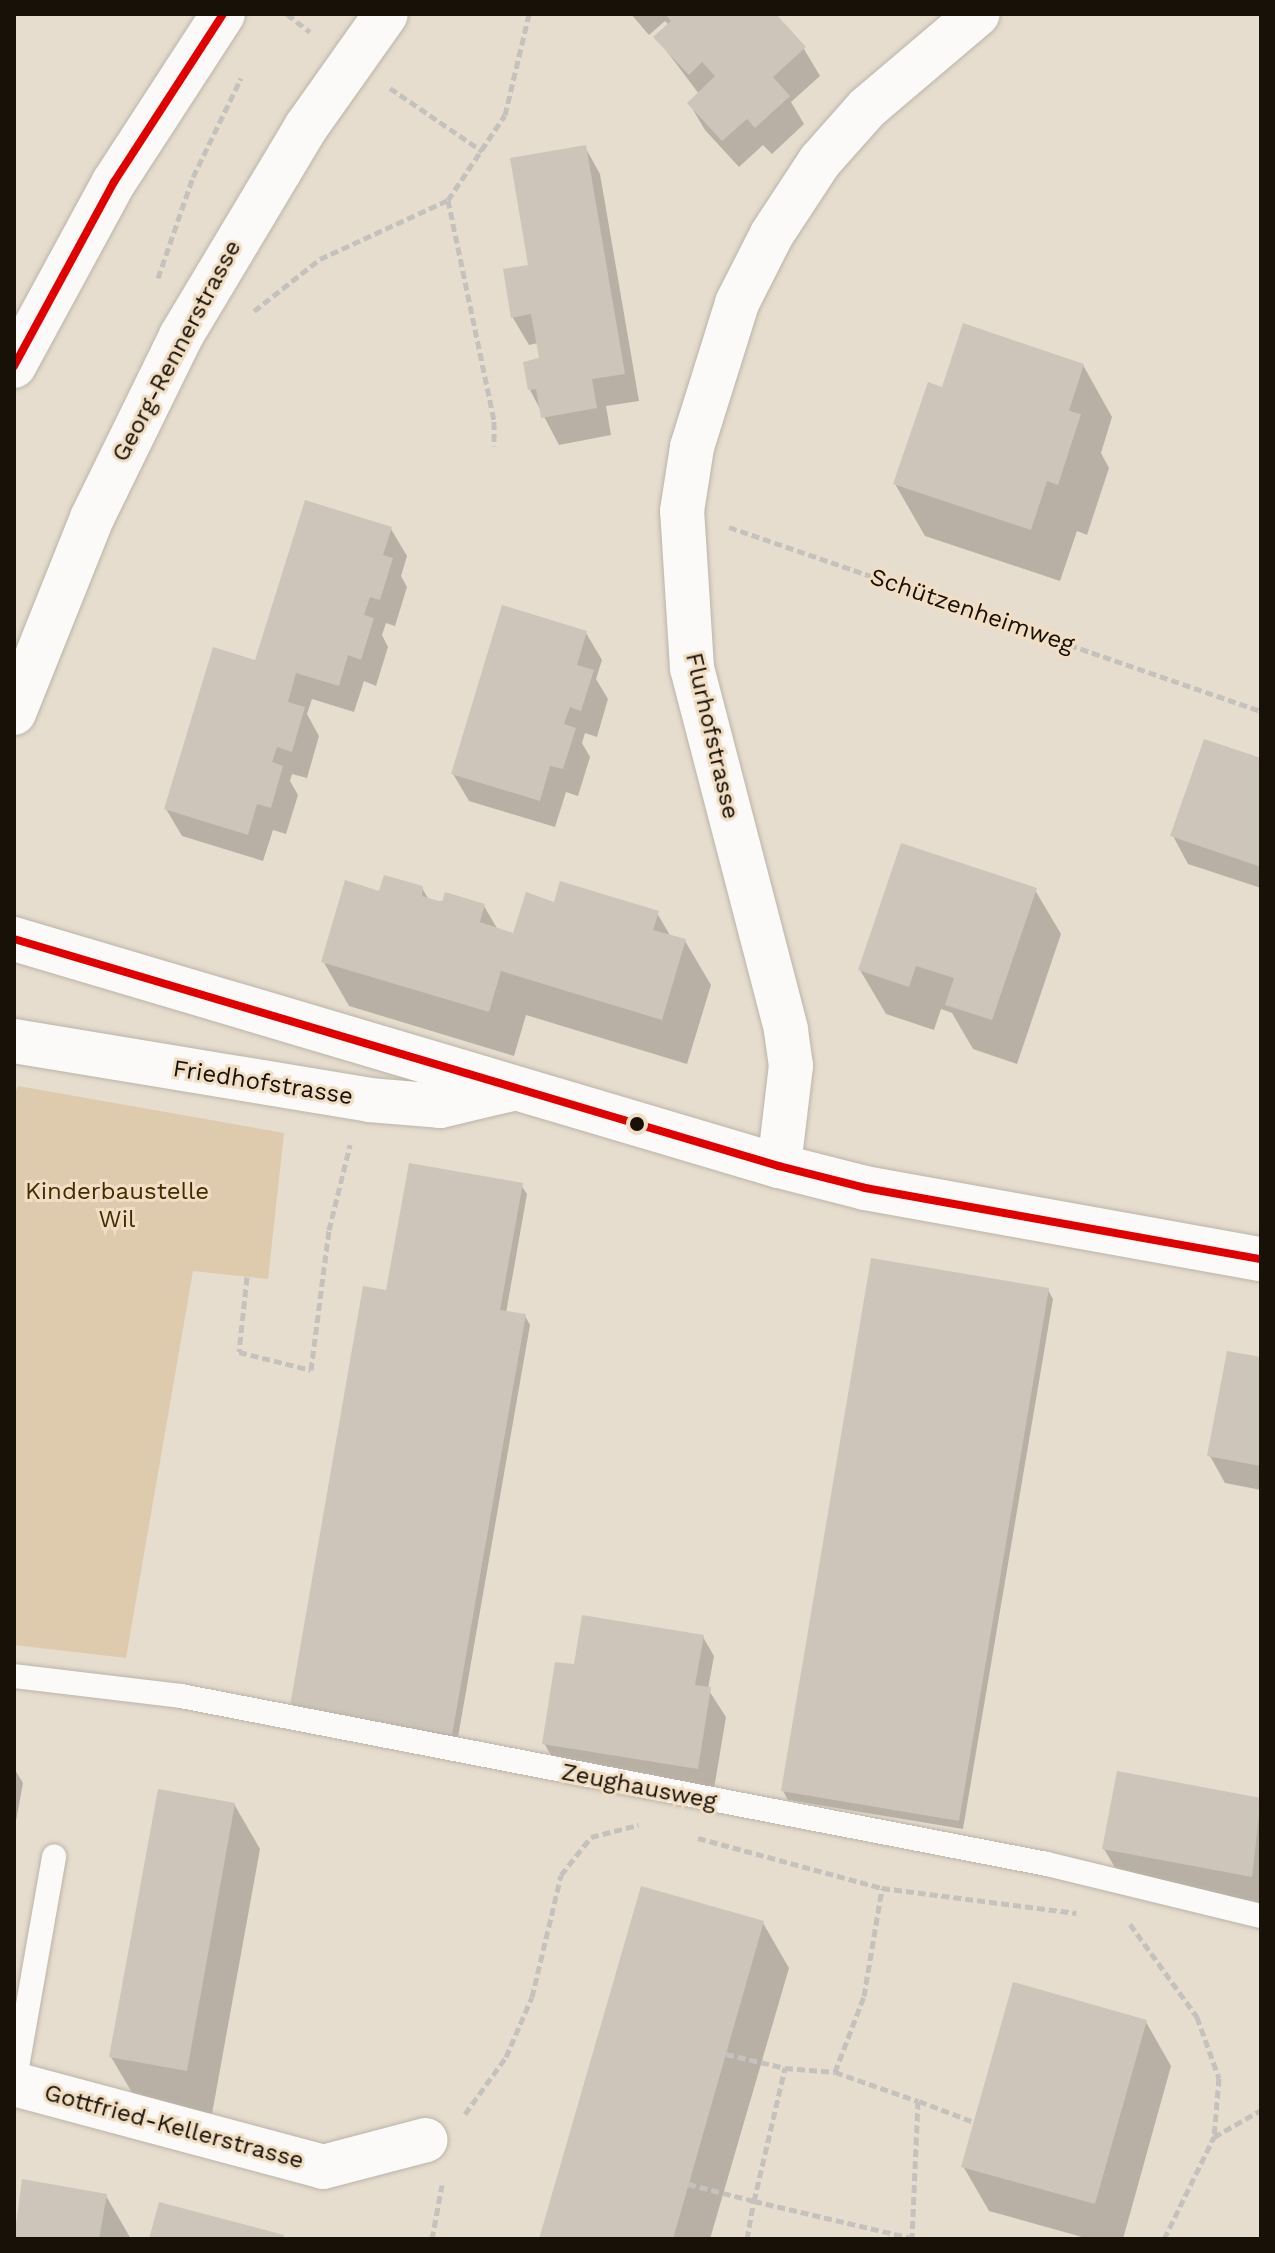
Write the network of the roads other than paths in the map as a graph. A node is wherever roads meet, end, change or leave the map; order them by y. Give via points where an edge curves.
1 (223, 14) edge
2 (386, 14) edge
3 (978, 14) edge
4 (14, 366) edge
5 (18, 700) edge
6 (14, 939) edge
7 (14, 1041) edge
8 (512, 1089) junction
9 (779, 1166) junction
10 (1261, 1259) edge
11 (14, 1676) edge
12 (54, 1856) dead end
13 (1261, 1916) edge
14 (14, 2084) edge
15 (426, 2140) road end

1 - 4 main road via 114,182
2 - 5 main road, Georg-Rennerstrasse via 290,153 181,336 92,518
3 - 9 main road, Flurhofstrasse via 867,108 820,161 772,234 737,303 706,390 682,511 692,668 791,1066
6 - 8 main road
7 - 8 main road, Friedhofstrasse via 369,1100 440,1106
8 - 9 main road
9 - 10 main road via 865,1188
11 - 13 lane, Zeughausweg via 181,1696 1047,1864
12 - 14 lane
14 - 15 main road, Gottfried-Kellerstrasse via 323,2167

